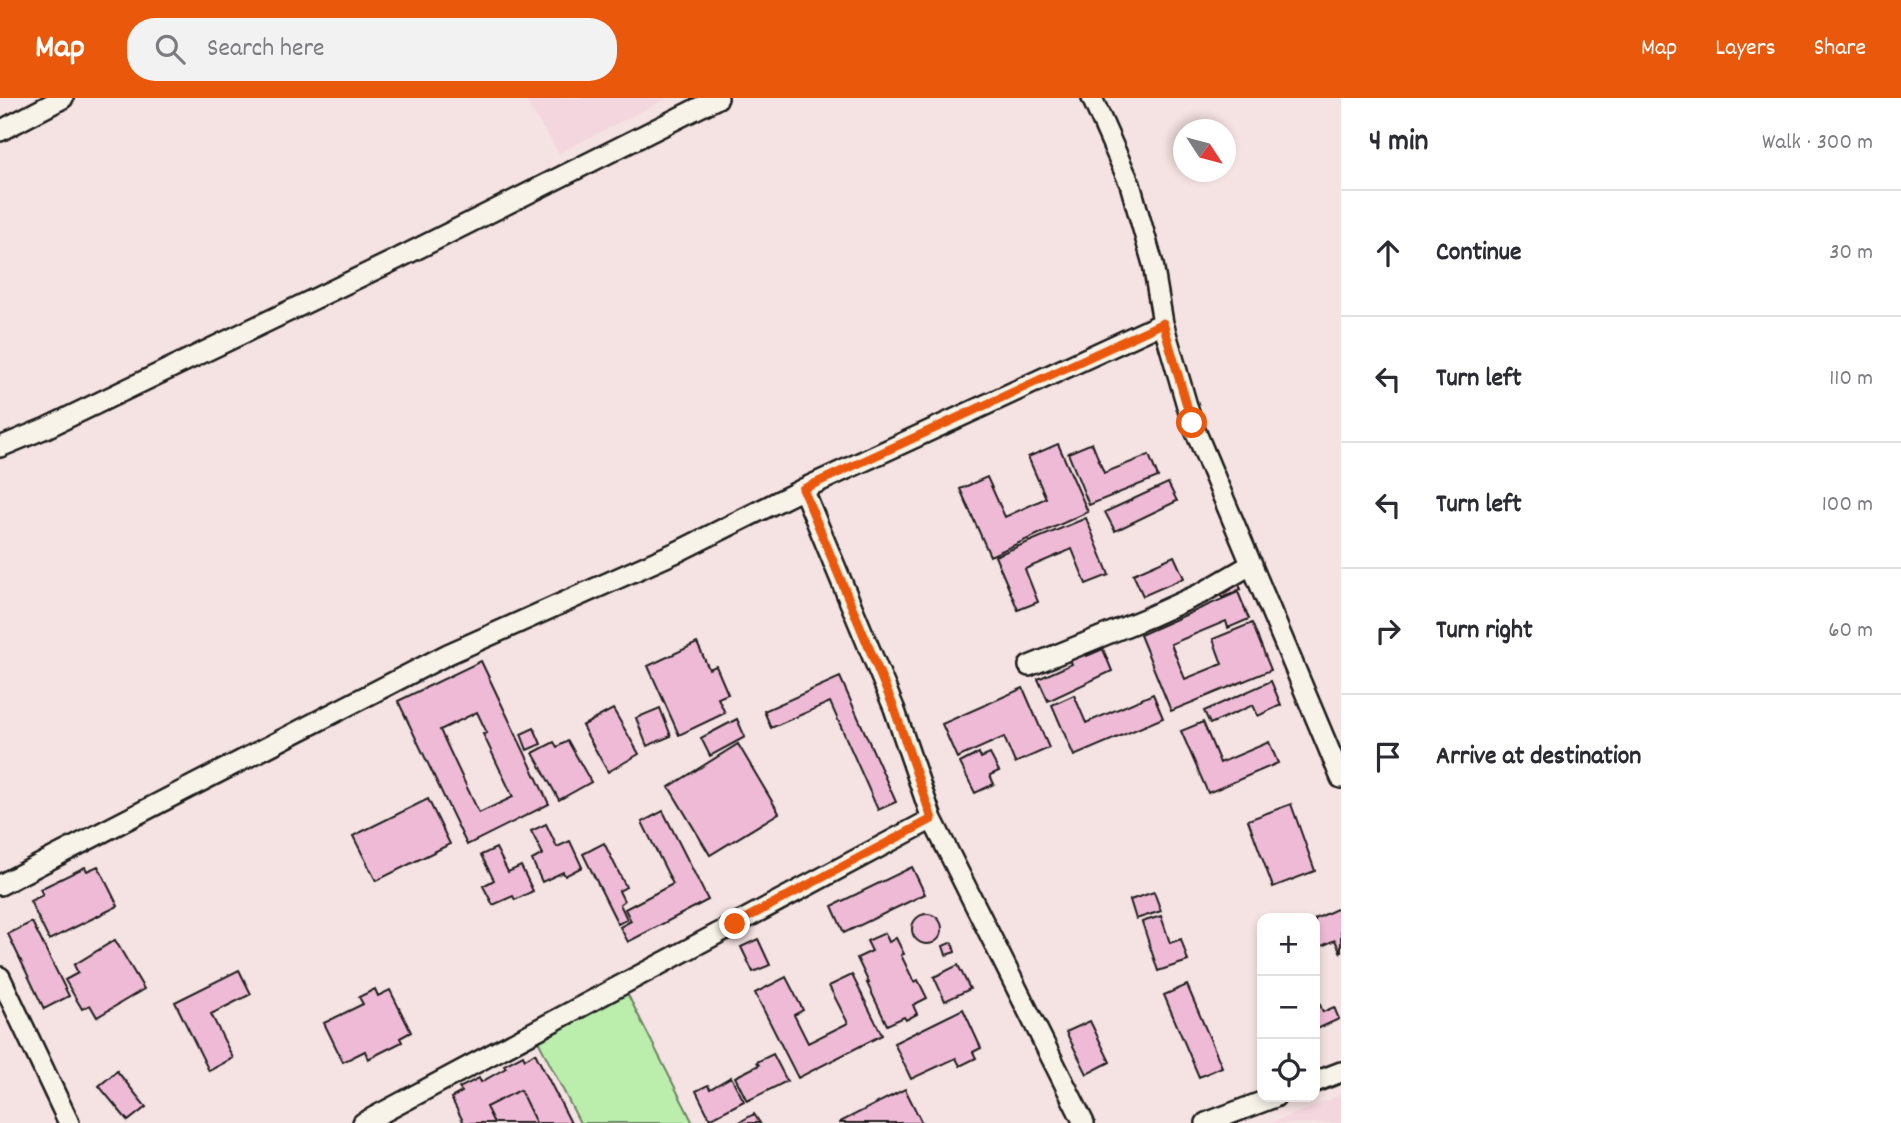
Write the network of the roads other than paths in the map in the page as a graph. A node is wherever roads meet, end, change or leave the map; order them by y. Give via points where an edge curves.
1 (64, 98) edge
2 (718, 98) edge
3 (1092, 98) edge
4 (0, 131) edge
5 (1163, 323) junction
6 (0, 447) edge
7 (803, 489) junction
8 (1252, 564) junction
9 (1029, 666) dead end
10 (1341, 778) edge
11 (932, 819) junction
12 (0, 885) edge
13 (0, 977) edge
14 (1341, 1072) edge
15 (1320, 1080) edge
16 (1262, 1102) edge
17 (69, 1123) edge
18 (363, 1123) edge
19 (1084, 1123) edge
20 (1206, 1123) edge

1 - 4 street
2 - 6 street via 393,261
3 - 5 street via 1130,184 1153,264
5 - 7 street
5 - 8 street via 1192,423
7 - 11 street via 894,708
7 - 12 street via 679,551 448,654
8 - 9 street via 1150,617
8 - 10 street
11 - 18 street
11 - 19 street
13 - 17 street
14 - 15 street
16 - 20 street

